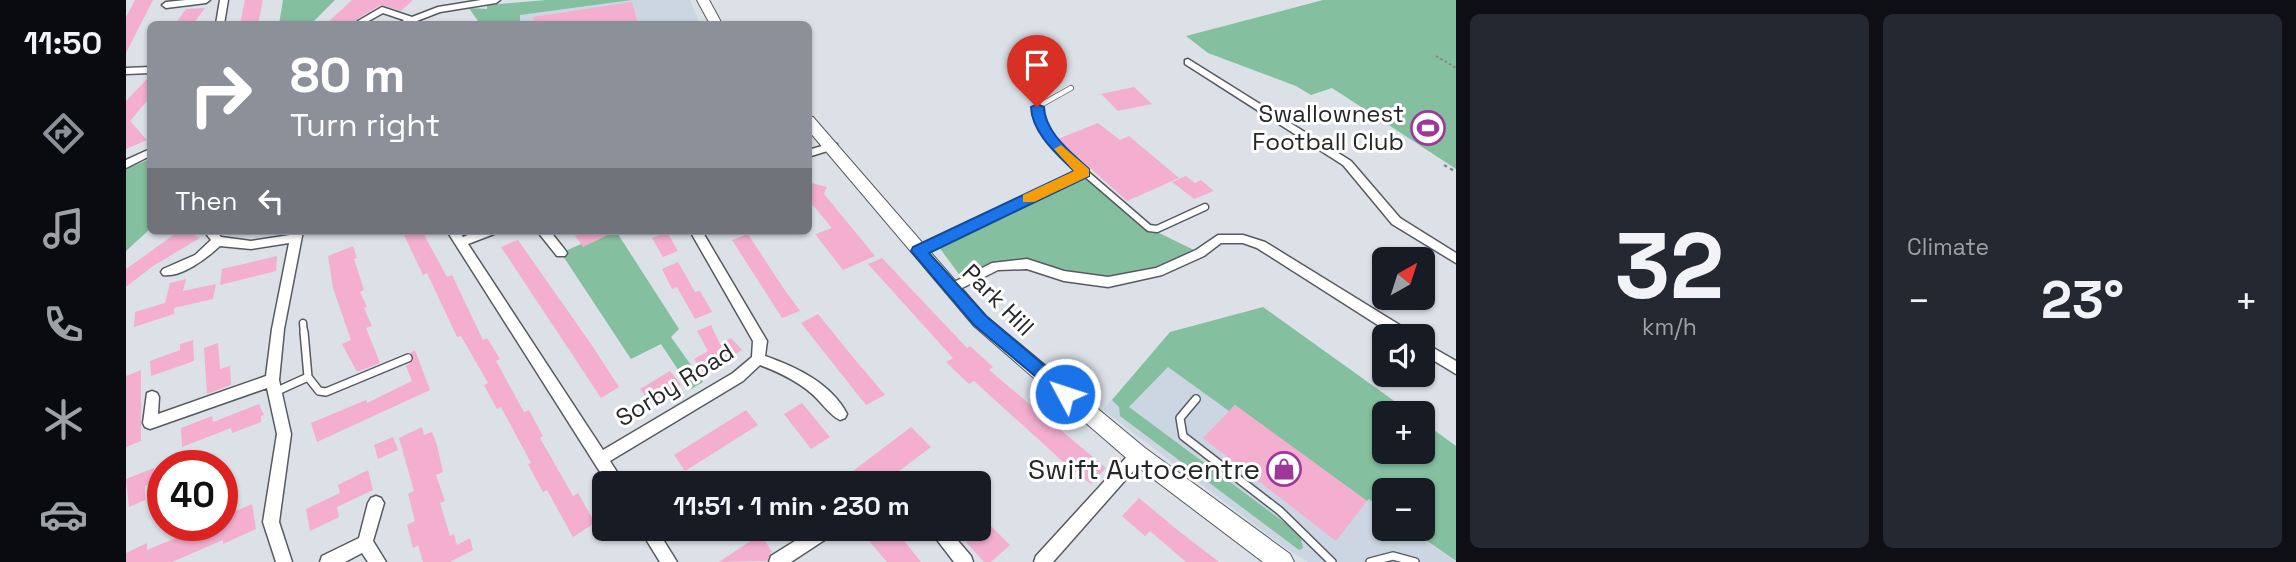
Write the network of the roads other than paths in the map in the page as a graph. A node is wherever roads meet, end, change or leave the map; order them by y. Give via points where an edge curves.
1 (206, 0) edge
2 (224, 0) edge
3 (496, 0) edge
4 (703, 0) edge
5 (166, 5) dead end
6 (220, 21) edge
7 (362, 21) dead end
8 (404, 21) edge
9 (409, 21) edge
10 (714, 21) edge
11 (1188, 62) dead end
12 (147, 70) edge
13 (126, 71) edge
14 (1071, 88) dead end
15 (812, 124) edge
16 (833, 146) junction
17 (812, 153) edge
18 (147, 154) edge
19 (126, 164) edge
20 (1084, 172) junction
21 (1205, 207) dead end
22 (293, 235) edge
23 (297, 235) edge
24 (546, 235) edge
25 (698, 235) edge
26 (214, 236) edge
27 (457, 236) edge
28 (919, 251) junction
29 (561, 253) dead end
30 (1456, 259) edge
31 (167, 272) dead end
32 (950, 289) junction
33 (303, 323) dead end
34 (1387, 324) edge
35 (1435, 355) edge
36 (408, 358) dead end
37 (758, 359) junction
38 (1456, 368) edge
39 (308, 377) junction
40 (274, 386) junction
41 (152, 397) dead end
42 (1196, 400) dead end
43 (840, 414) dead end
44 (1138, 455) junction
45 (600, 458) junction
46 (608, 471) edge
47 (376, 503) dead end
48 (655, 541) edge
49 (809, 541) edge
50 (947, 541) edge
51 (365, 543) junction
52 (284, 562) edge
53 (328, 562) edge
54 (378, 562) edge
55 (669, 562) edge
56 (777, 562) edge
57 (965, 562) edge
58 (1042, 562) edge
59 (1282, 562) edge
60 (1332, 562) edge
61 (1370, 562) edge
62 (1415, 562) edge

1 - 5 street
2 - 6 street
3 - 9 street via 438,10
4 - 10 street
7 - 8 street via 382,10
11 - 30 street via 1347,163 1396,221
12 - 13 street
14 - 20 lane via 1037,107 1038,117 1052,142
15 - 16 street, Park Hill
16 - 17 street
16 - 28 street, Park Hill
18 - 19 street
20 - 21 lane via 1149,228 1157,229
20 - 28 lane
22 - 26 street via 251,245
23 - 40 street via 278,329
24 - 29 street
25 - 37 street, Sorby Road via 760,341
26 - 31 street via 200,258
27 - 45 street
28 - 32 street, Park Hill
32 - 34 street via 996,266 1027,264 1108,282 1158,272 1200,253 1218,239 1243,239 1261,245
32 - 44 street, Park Hill via 1009,346
33 - 39 lane
35 - 38 street
36 - 39 lane via 326,392 319,391
37 - 43 street via 820,388
37 - 45 street, Sorby Road via 738,377
39 - 40 lane
40 - 41 street via 150,423
40 - 52 street via 284,434 271,522
42 - 60 lane via 1180,418 1183,436 1280,512
44 - 58 street
44 - 59 street, Park Hill
45 - 46 street
47 - 51 street
48 - 55 street
49 - 56 street
50 - 57 street
51 - 53 street
51 - 54 street
61 - 62 lane via 1384,556 1405,556

